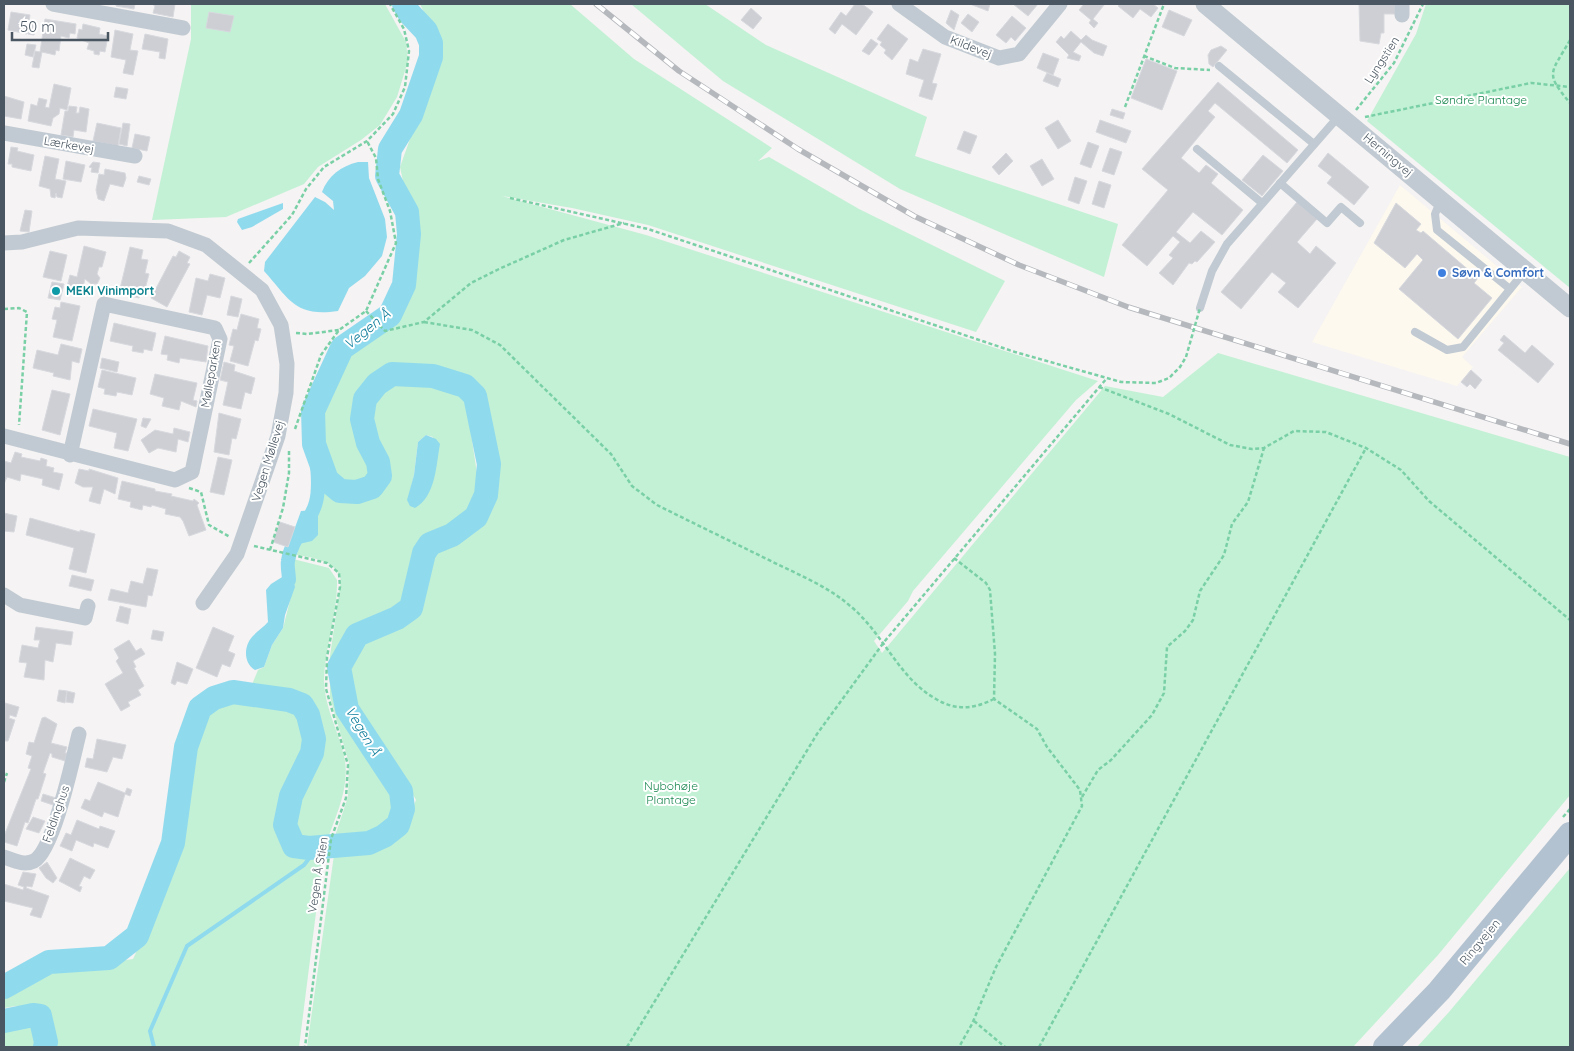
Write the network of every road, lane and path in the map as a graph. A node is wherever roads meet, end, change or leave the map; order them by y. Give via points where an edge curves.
1 (52, 4) edge
2 (390, 4) edge
3 (899, 4) edge
4 (1060, 4) edge
5 (1164, 4) edge
6 (1205, 4) edge
7 (1423, 4) edge
8 (183, 28) dead end
9 (1570, 40) edge
10 (1144, 56) junction
11 (1219, 66) dead end
12 (1211, 70) dead end
13 (1554, 84) junction
14 (1570, 87) edge
15 (1570, 104) edge
16 (1125, 107) dead end
17 (1343, 117) junction
18 (4, 133) edge
19 (367, 141) junction
20 (1314, 144) junction
21 (1197, 149) dead end
22 (135, 156) dead end
23 (1280, 184) junction
24 (510, 198) dead end
25 (1441, 200) junction
26 (1262, 204) junction
27 (626, 222) junction
28 (1360, 223) dead end
29 (4, 243) edge
30 (1525, 270) junction
31 (241, 272) junction
32 (1510, 290) junction
33 (1200, 308) joint
34 (1570, 308) edge
35 (4, 309) edge
36 (366, 311) junction
37 (424, 322) junction
38 (339, 330) junction
39 (282, 332) junction
40 (1414, 332) dead end
41 (1107, 378) junction
42 (1099, 387) junction
43 (293, 437) dead end
44 (11, 438) edge
45 (291, 444) dead end
46 (1264, 448) junction
47 (1366, 448) junction
48 (70, 455) junction
49 (182, 476) junction
50 (242, 543) junction
51 (270, 550) junction
52 (954, 558) junction
53 (4, 595) edge
54 (204, 603) dead end
55 (88, 606) dead end
56 (1570, 620) edge
57 (884, 642) junction
58 (994, 699) junction
59 (79, 734) dead end
60 (7, 773) dead end
61 (4, 782) edge
62 (1082, 798) junction
63 (1570, 834) edge
64 (4, 857) edge
65 (974, 1020) junction
66 (305, 1047) edge
67 (626, 1047) edge
68 (959, 1047) edge
69 (1005, 1047) edge
70 (1039, 1047) edge
71 (1386, 1047) edge

1 - 8 street
2 - 19 path via 404,29 408,46 406,87 393,114
3 - 4 street, Kildevej via 945,37 1000,58 1019,54
5 - 10 path
6 - 17 street, Herningvej
7 - 17 path, Lyngstien via 1394,62 1376,88
9 - 13 path via 1552,72
10 - 12 path via 1175,68
10 - 16 path
11 - 20 lane
13 - 14 path
13 - 15 path
13 - 17 path via 1531,83
17 - 20 lane
17 - 25 street, Herningvej
18 - 22 street, Lærkevej
19 - 31 path via 324,167 306,189 292,215
19 - 36 path via 376,158 378,179 390,211 396,242
20 - 23 lane
21 - 26 lane
23 - 26 lane
23 - 28 lane via 1327,223 1341,207
24 - 27 path
25 - 30 street, Herningvej
25 - 32 lane via 1435,214 1437,230
26 - 33 lane via 1227,244 1212,271
27 - 37 path via 564,240 471,283
27 - 41 path via 1015,352
29 - 31 street, Vegen Møllevej via 22,242 78,228 168,231 206,245
30 - 32 lane
30 - 34 street, Herningvej
31 - 39 street, Vegen Møllevej via 262,290
32 - 40 lane via 1463,347 1447,350
33 - 41 path, bridge via 1186,357 1169,378 1156,383 1121,382
35 - 44 path via 19,308 27,312
36 - 37 path via 385,331
36 - 38 path
37 - 57 path via 472,330 500,345 611,454 632,486 650,500 823,587 850,605
38 - 39 path via 307,334
38 - 43 path via 320,355
39 - 50 street, Vegen Møllevej via 286,393 278,436
41 - 42 path
42 - 46 path via 1169,414 1230,445
42 - 52 path
44 - 48 street
45 - 51 path via 283,508
46 - 47 path via 1294,431 1326,432
46 - 62 path via 1248,502 1232,524 1224,555 1200,591 1193,620 1167,646 1164,693 1152,715 1098,770
47 - 56 path via 1401,470 1429,501
47 - 70 path
48 - 49 street via 175,480
48 - 49 street, Mølleparken via 104,304 215,328 220,339 192,472
49 - 50 path, Vegen Å Stien via 190,490 201,492 209,526
50 - 51 path, Vegen Å Stien
50 - 54 street, Vegen Møllevej
51 - 66 path, Vegen Å Stien via 327,564 338,573 340,587 327,657 326,689 348,765 346,798 331,839
52 - 57 path
52 - 58 path via 986,583 990,590 995,654
53 - 55 street via 20,605 85,618
57 - 58 path via 902,670 936,699 962,709 982,706
57 - 67 path via 816,734
58 - 62 path via 1037,729 1047,748 1080,790
59 - 64 street, Feldinghus via 62,804 41,854 33,862 21,863
60 - 61 path
62 - 65 path via 1079,813 996,967
63 - 71 main road, Ringvejen via 1439,991
65 - 68 path
65 - 69 path

